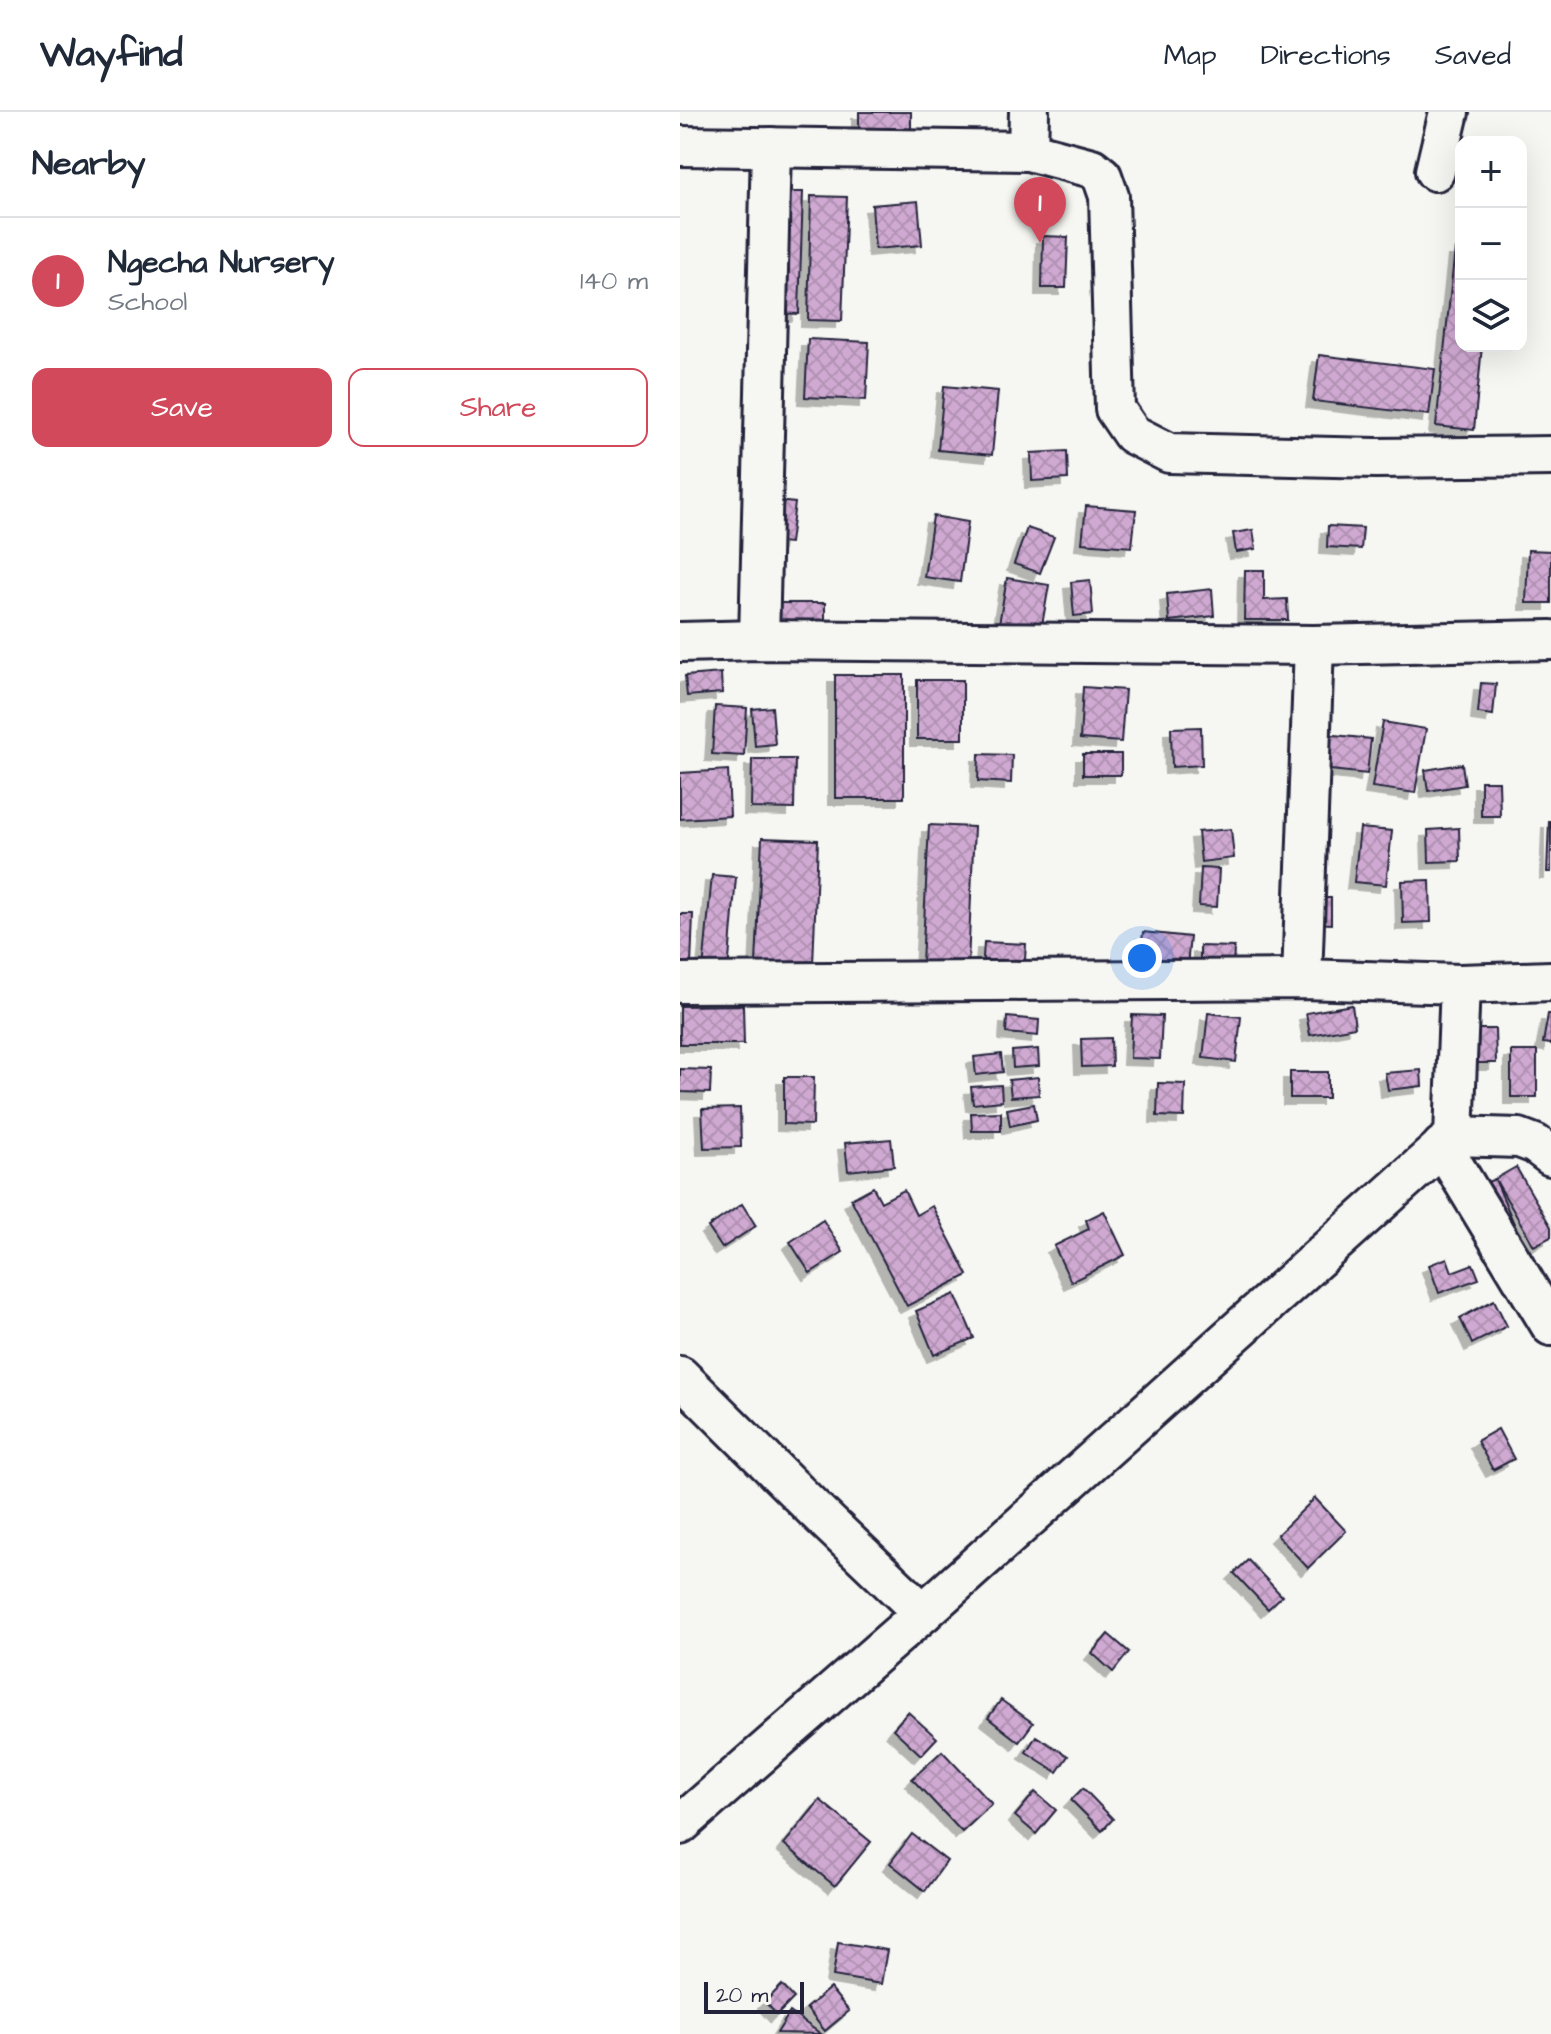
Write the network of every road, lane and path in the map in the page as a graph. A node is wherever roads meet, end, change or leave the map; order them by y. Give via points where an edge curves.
1 (1029, 112) edge
2 (1449, 112) edge
3 (680, 146) edge
4 (771, 147) junction
5 (1028, 151) junction
6 (1435, 171) dead end
7 (1551, 456) edge
8 (759, 640) junction
9 (1551, 640) edge
10 (680, 642) edge
11 (1314, 645) junction
12 (1302, 979) junction
13 (1551, 981) edge
14 (680, 983) edge
15 (1460, 984) junction
16 (1448, 1141) junction
17 (1551, 1156) edge
18 (1551, 1326) edge
19 (680, 1376) edge
20 (923, 1613) junction
21 (680, 1825) edge

1 - 5 street
2 - 6 street
3 - 4 street
4 - 5 street
4 - 8 street
5 - 7 street via 1092,168 1102,176 1109,196 1115,409 1132,434 1169,453
8 - 10 street
8 - 11 street
9 - 11 street
11 - 12 street
12 - 14 street
12 - 15 street
13 - 15 street
15 - 16 street
16 - 17 street via 1519,1138
16 - 18 street
16 - 20 street
19 - 20 street
20 - 21 street

